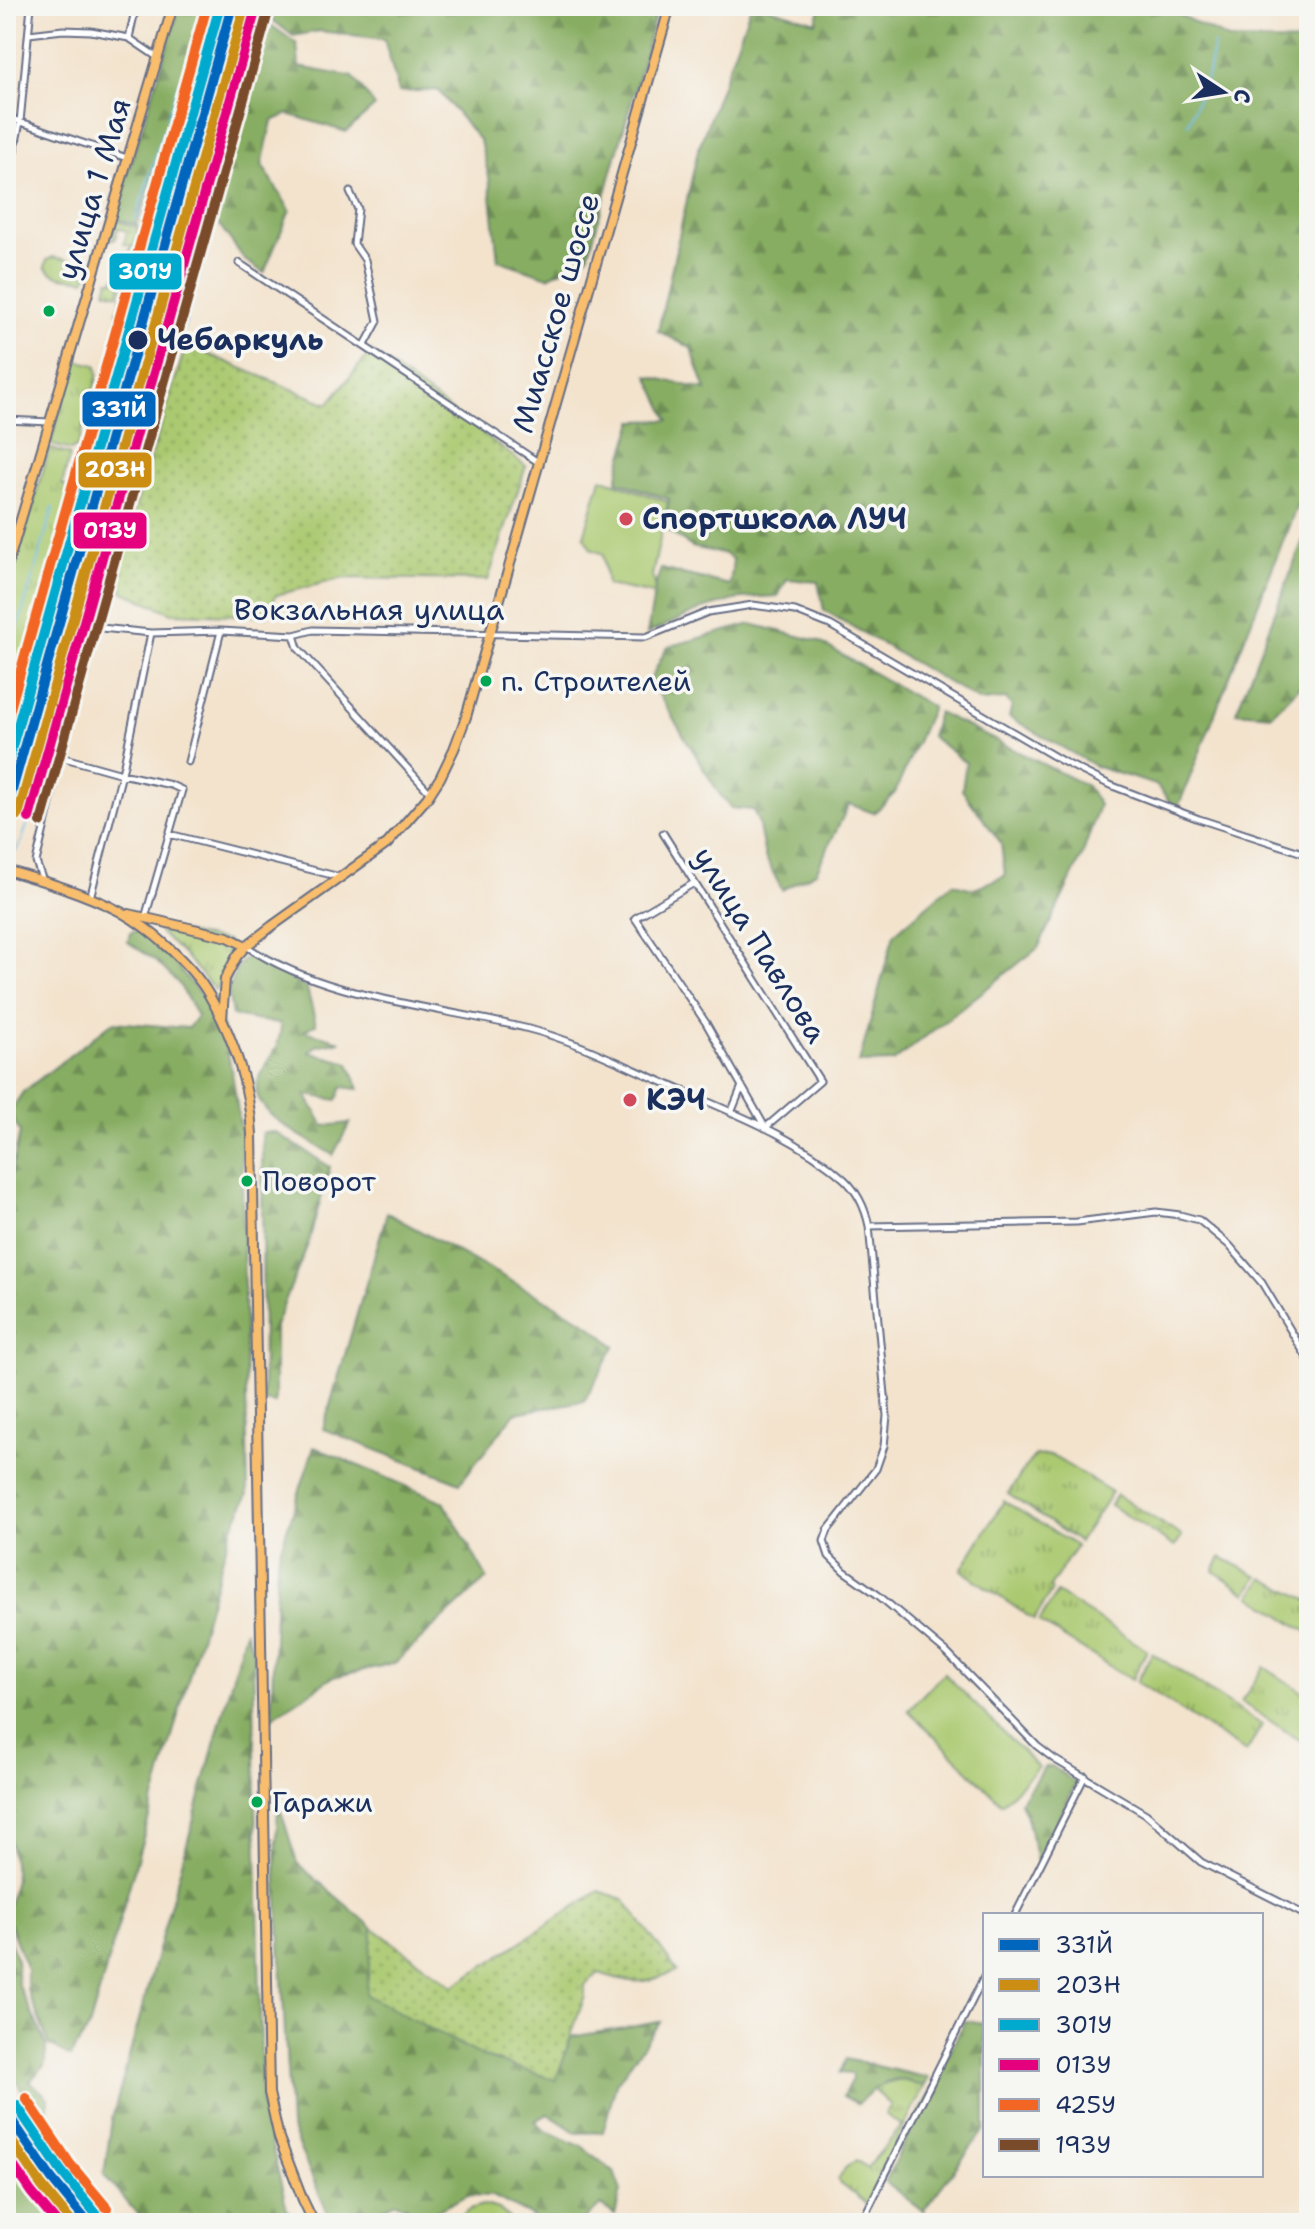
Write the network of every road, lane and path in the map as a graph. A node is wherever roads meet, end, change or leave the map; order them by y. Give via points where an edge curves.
1 (31, 6) edge
2 (136, 6) edge
3 (173, 6) edge
4 (670, 6) edge
5 (29, 34) junction
6 (129, 38) junction
7 (158, 58) junction
8 (6, 117) edge
9 (20, 122) junction
10 (128, 159) junction
11 (6, 192) edge
12 (350, 192) dead end
13 (239, 263) dead end
14 (365, 346) junction
15 (6, 420) edge
16 (51, 422) junction
17 (538, 462) junction
18 (6, 570) edge
19 (221, 631) junction
20 (151, 633) junction
21 (489, 633) junction
22 (294, 635) junction
23 (61, 757) junction
24 (188, 762) dead end
25 (122, 774) junction
26 (430, 793) junction
27 (663, 833) dead end
28 (169, 834) junction
29 (1309, 855) edge
30 (6, 870) edge
31 (341, 877) junction
32 (43, 881) junction
33 (694, 883) junction
34 (89, 899) junction
35 (121, 912) junction
36 (145, 918) junction
37 (246, 946) junction
38 (222, 1020) junction
39 (743, 1086) junction
40 (731, 1113) junction
41 (765, 1128) junction
42 (869, 1226) junction
43 (1309, 1361) edge
44 (1085, 1776) junction
45 (1016, 1913) edge
46 (1309, 1917) edge
47 (983, 1979) edge
48 (314, 2223) edge
49 (861, 2223) edge

1 - 5 street
2 - 6 street
3 - 7 main road, улица 1 Мая
4 - 17 main road, Миасское шоссе
5 - 6 street via 91,31
5 - 9 street
6 - 7 street
7 - 10 main road, улица 1 Мая
8 - 9 street
9 - 10 street
9 - 11 street
10 - 16 main road, улица 1 Мая
12 - 14 street via 358,209 354,244 365,260 378,321
13 - 14 street
14 - 17 street
15 - 16 street
16 - 18 main road, улица 1 Мая
17 - 21 main road, Миасское шоссе
19 - 20 street, Вокзальная улица
19 - 22 street, Вокзальная улица
19 - 24 street
20 - 23 street, Вокзальная улица via 101,628 93,634
20 - 25 street
21 - 22 street, Вокзальная улица via 313,630
21 - 26 main road, Миасское шоссе via 458,738
21 - 29 street, Вокзальная улица via 646,637 708,612 753,605 795,611 830,625 1110,785
22 - 26 street via 298,648
23 - 25 street
23 - 32 street via 36,862
25 - 28 street via 182,790
25 - 34 street
26 - 31 main road, Миасское шоссе via 387,844
27 - 33 street, улица Павлова
28 - 31 street
28 - 36 street
30 - 32 main road
31 - 37 main road, Миасское шоссе
32 - 34 main road
33 - 39 street via 635,918
33 - 41 street, улица Павлова via 820,1081
34 - 35 main road
35 - 36 main road
35 - 38 main road via 180,959 209,993
36 - 37 main road
37 - 38 main road via 225,979
37 - 40 street via 276,964 340,987 574,1044
38 - 48 main road via 246,1088 252,1134 269,2093 279,2138
39 - 40 street
39 - 41 street
40 - 41 street
41 - 42 street via 844,1179 862,1201
42 - 43 street via 1077,1222 1156,1212 1199,1220 1262,1283
42 - 44 street via 887,1416 884,1446 876,1469 828,1530 824,1541 829,1556 947,1653 1037,1746
44 - 45 street
44 - 46 street via 1146,1814 1201,1862
47 - 49 street

